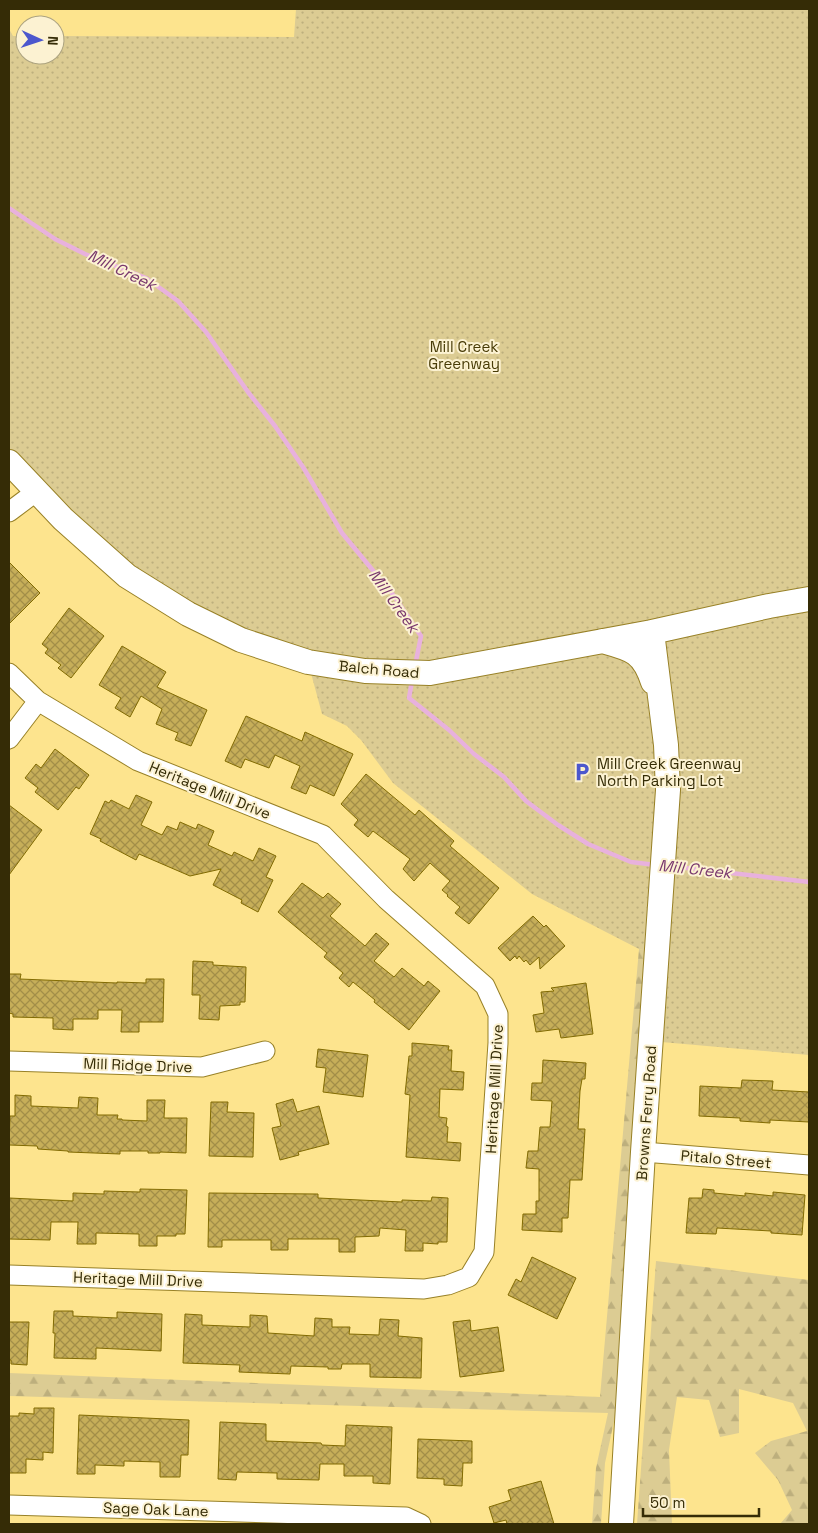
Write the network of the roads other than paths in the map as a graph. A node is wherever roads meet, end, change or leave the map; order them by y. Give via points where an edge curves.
1 (9, 462) edge
2 (37, 491) junction
3 (9, 512) edge
4 (809, 600) edge
5 (714, 619) junction
6 (652, 632) junction
7 (601, 641) junction
8 (9, 673) edge
9 (38, 702) junction
10 (660, 703) junction
11 (9, 739) edge
12 (265, 1051) dead end
13 (9, 1061) edge
14 (643, 1152) junction
15 (809, 1165) edge
16 (9, 1275) edge
17 (9, 1505) edge
18 (278, 1519) edge
19 (421, 1524) edge
20 (621, 1524) edge

1 - 2 street, Balch Road
2 - 3 street
2 - 7 street, Balch Road via 63,519 127,576 188,614 241,640 308,662 366,671 430,673
4 - 5 street, Balch Road
5 - 6 street, Balch Road
5 - 10 street, Browns Ferry Road via 685,632 666,656
6 - 7 street, Balch Road
6 - 10 street, Browns Ferry Road
7 - 10 street, Browns Ferry Road via 626,647 639,655 649,669
8 - 9 street, Heritage Mill Drive
9 - 11 street
9 - 16 street, Heritage Mill Drive via 138,761 323,835 386,899 485,986 498,1014 498,1043 484,1252 469,1277 424,1289
10 - 14 street, Browns Ferry Road via 668,790
12 - 13 street, Mill Ridge Drive via 202,1067
14 - 15 street, Pitalo Street
14 - 20 street, Browns Ferry Road
17 - 18 street, Sage Oak Lane
18 - 19 street, Sage Oak Lane via 406,1517

